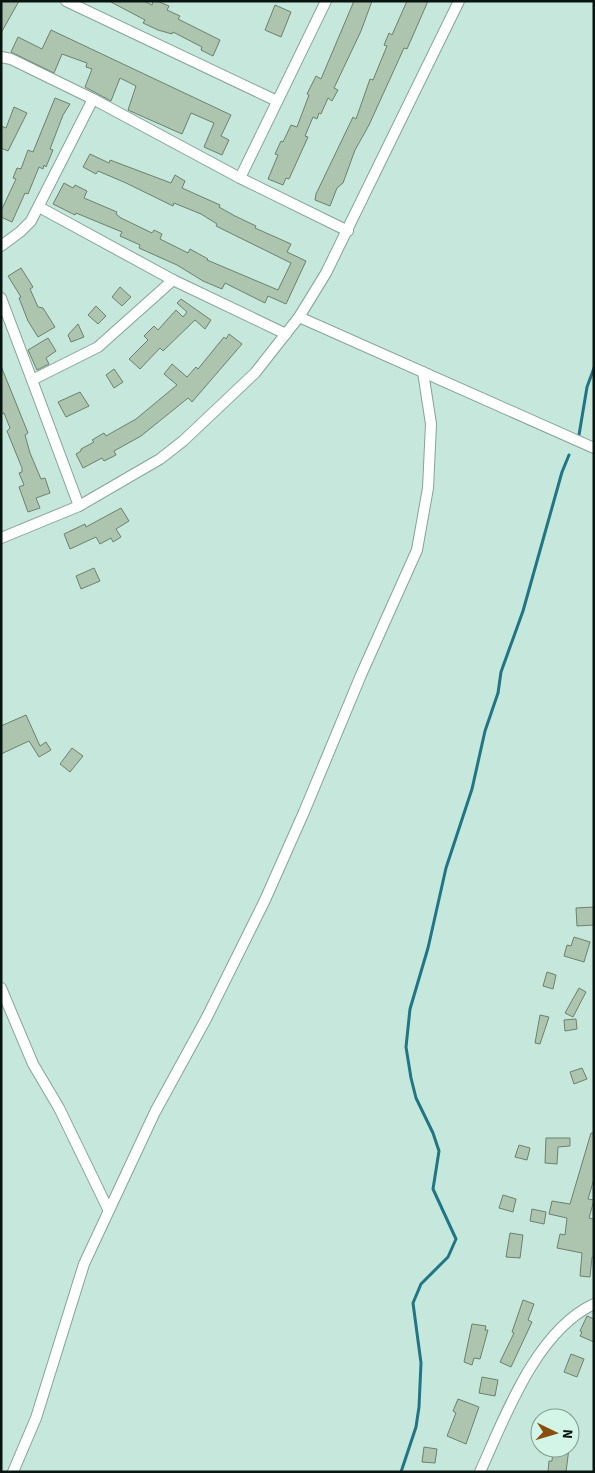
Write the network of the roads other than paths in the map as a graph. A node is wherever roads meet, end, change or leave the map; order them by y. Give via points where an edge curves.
1 (66, 1) edge
2 (326, 1) edge
3 (459, 1) edge
4 (1, 57) edge
5 (93, 99) junction
6 (277, 101) junction
7 (240, 178) junction
8 (39, 207) junction
9 (348, 231) junction
10 (1, 246) edge
11 (173, 280) junction
12 (1, 298) edge
13 (299, 317) junction
14 (286, 334) junction
15 (423, 372) junction
16 (32, 380) junction
17 (594, 448) edge
18 (79, 506) junction
19 (1, 538) edge
20 (1, 988) edge
21 (108, 1209) junction
22 (594, 1304) edge
23 (13, 1472) edge
24 (480, 1472) edge

1 - 6 street
2 - 6 street
3 - 9 street
4 - 5 street
5 - 7 street
5 - 8 street
6 - 7 street
7 - 9 street
8 - 10 street via 20,232
8 - 11 street
9 - 13 street
11 - 14 street
11 - 16 street via 98,347
12 - 16 street
13 - 14 street
13 - 15 street
14 - 18 street via 256,373 183,441
15 - 17 street
15 - 21 street via 431,424 428,488 417,550 265,900
16 - 18 street
18 - 19 street
20 - 21 street via 33,1064 59,1108
21 - 23 street via 84,1264 36,1418
22 - 24 street via 554,1334 512,1402

